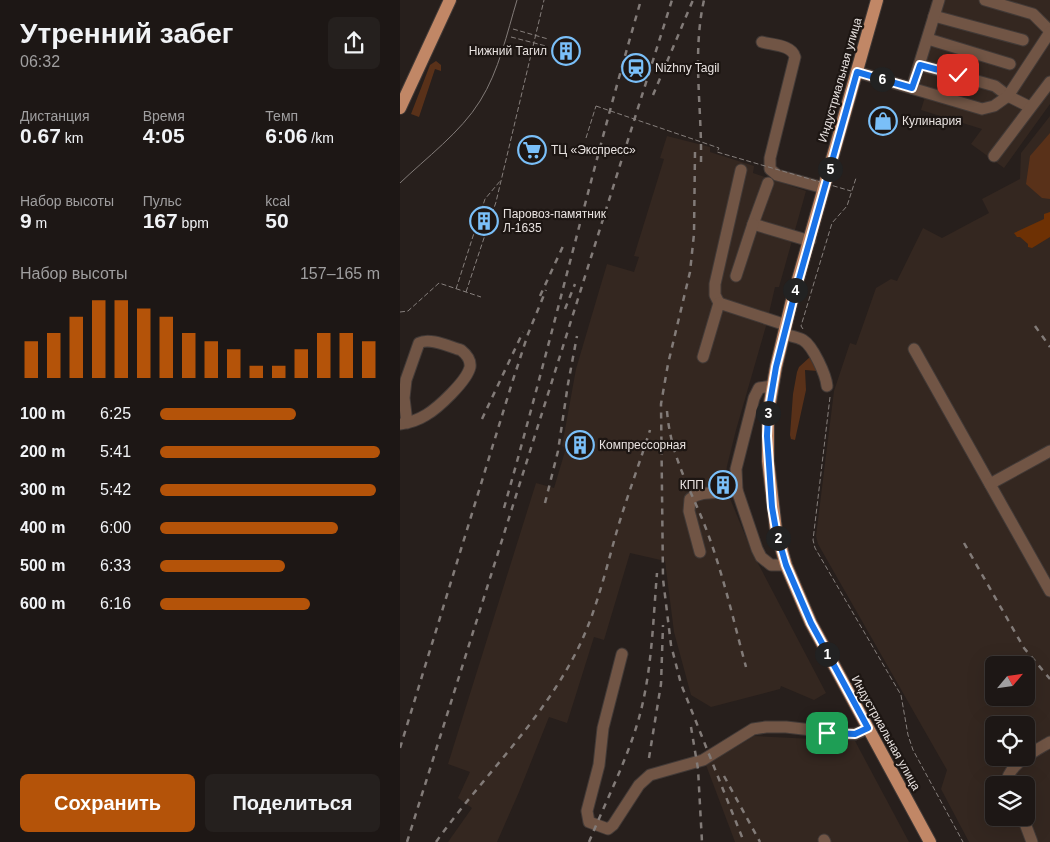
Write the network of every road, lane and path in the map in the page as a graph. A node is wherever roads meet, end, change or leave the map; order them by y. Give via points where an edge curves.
1 (450, 0) edge
2 (544, 0) edge
3 (877, 0) edge
4 (939, 0) edge
5 (985, 0) edge
6 (934, 16) junction
7 (513, 29) dead end
8 (1050, 31) edge
9 (534, 35) junction
10 (511, 37) dead end
11 (548, 39) dead end
12 (928, 39) junction
13 (1023, 40) dead end
14 (532, 42) junction
15 (762, 42) dead end
16 (546, 46) dead end
17 (563, 48) dead end
18 (575, 52) dead end
19 (1010, 64) dead end
20 (920, 65) junction
21 (857, 72) junction
22 (1050, 82) edge
23 (912, 88) junction
24 (1008, 96) junction
25 (1030, 107) junction
26 (400, 108) edge
27 (586, 138) dead end
28 (994, 156) dead end
29 (741, 170) dead end
30 (856, 178) dead end
31 (502, 180) junction
32 (768, 183) dead end
33 (824, 188) junction
34 (851, 191) junction
35 (753, 224) junction
36 (810, 240) junction
37 (736, 276) dead end
38 (456, 289) junction
39 (466, 292) junction
40 (481, 297) dead end
41 (719, 303) junction
42 (400, 312) edge
43 (785, 330) junction
44 (805, 333) dead end
45 (914, 349) dead end
46 (703, 357) dead end
47 (772, 386) junction
48 (828, 391) joint
49 (404, 424) edge
50 (1050, 451) edge
51 (990, 484) junction
52 (737, 490) junction
53 (700, 552) dead end
54 (786, 565) junction
55 (1050, 591) edge
56 (622, 654) dead end
57 (868, 728) junction
58 (1050, 742) edge
59 (1007, 776) edge
60 (1026, 826) edge
61 (930, 842) edge
62 (963, 842) edge
63 (1032, 842) edge

1 - 26 main road
2 - 9 path
3 - 21 main road, Индустриальная улица
4 - 6 lane
5 - 8 lane via 1033,14
6 - 12 lane
6 - 13 lane
7 - 9 path
8 - 24 lane
9 - 11 path
9 - 14 path
10 - 14 path
12 - 19 lane
12 - 20 lane
14 - 16 path
14 - 31 path
15 - 33 lane via 789,48 795,57 770,169 777,175
17 - 18 path
20 - 23 lane
20 - 24 lane via 995,86
21 - 23 lane
21 - 33 main road, Индустриальная улица
22 - 25 lane
23 - 24 lane via 982,109 994,106
24 - 25 lane
25 - 28 lane
27 - 34 path, bridge via 596,106 719,148 717,152
29 - 41 lane via 714,284 714,295
30 - 34 path
31 - 38 path via 484,200
31 - 39 path
32 - 35 lane
33 - 36 main road, Индустриальная улица
34 - 44 path via 847,206 832,223 801,326
35 - 36 lane
35 - 37 lane
36 - 43 main road, Индустриальная улица
38 - 39 path
38 - 42 path via 439,283 408,311
39 - 40 path
41 - 43 lane
41 - 46 lane
43 - 47 main road, Индустриальная улица
43 - 48 lane via 816,347
45 - 51 lane
47 - 52 lane via 759,388 754,398 736,469
47 - 54 main road, Индустриальная улица via 767,436 770,486 776,530
48 - 62 path via 813,540 815,548 901,695 913,750
49 - 49 lane via 440,406 470,368 466,354 428,341 419,344 406,380
50 - 51 lane
51 - 55 lane
52 - 53 lane via 690,499 689,511
52 - 54 lane via 761,557 771,564
54 - 57 main road, Индустриальная улица via 811,623
56 - 57 lane via 587,811 589,822 604,828 613,825 650,774 702,760 753,729 778,727 855,734
57 - 61 main road, Индустриальная улица
58 - 59 lane via 1012,768
60 - 63 lane

